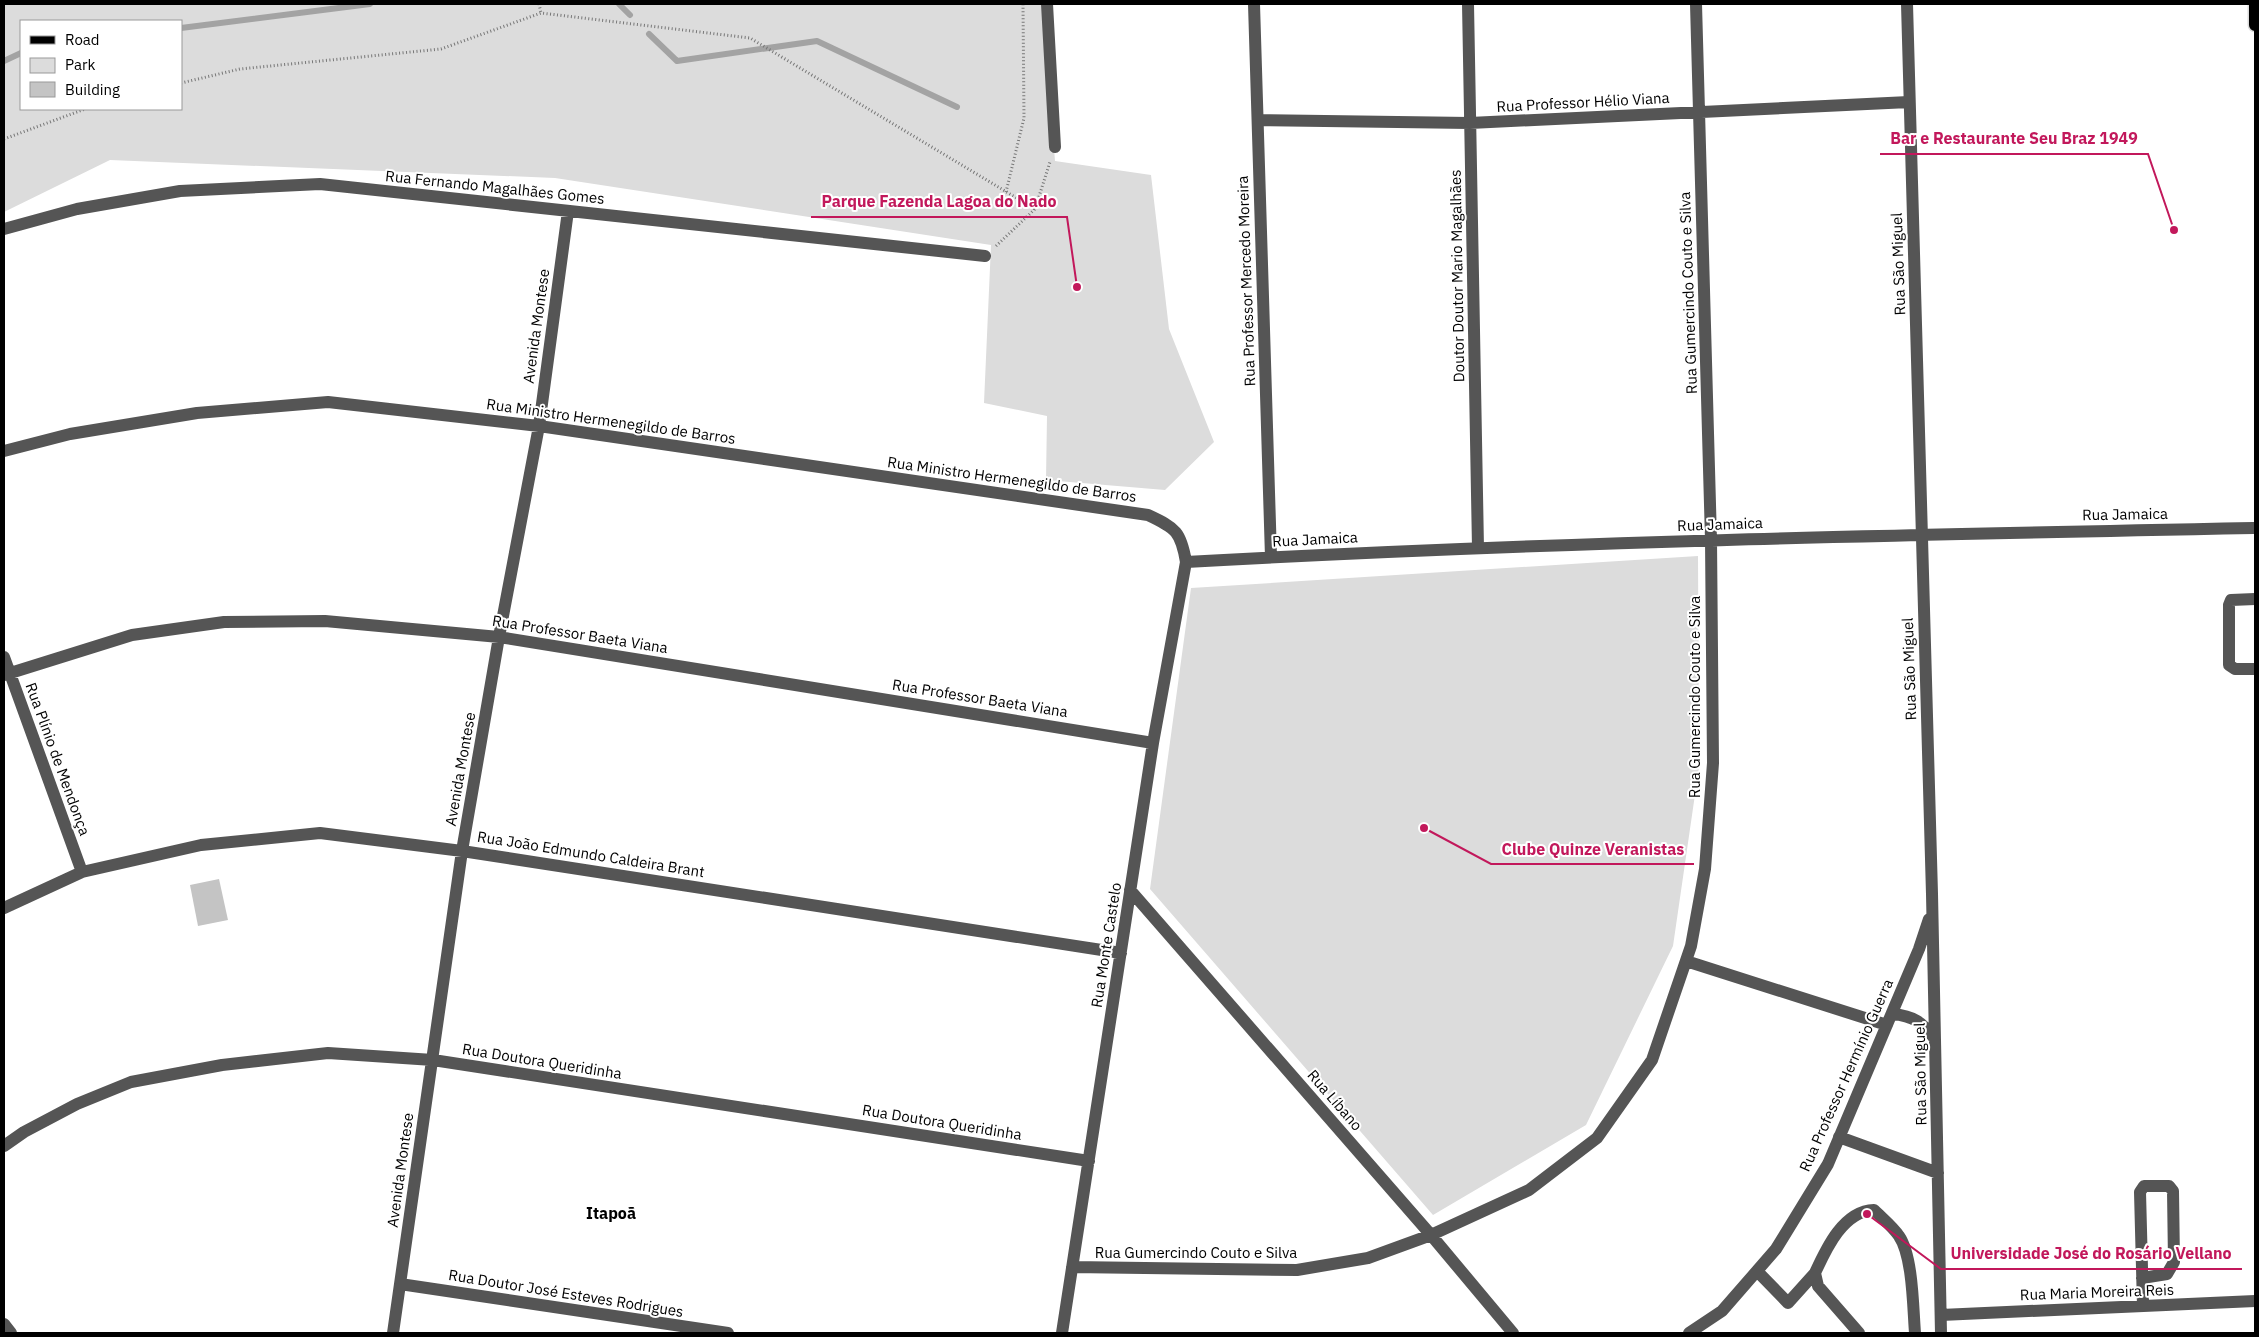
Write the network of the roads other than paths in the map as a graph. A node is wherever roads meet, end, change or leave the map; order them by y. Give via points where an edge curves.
1 (1047, 4) edge
2 (1254, 4) edge
3 (1468, 4) edge
4 (1696, 4) edge
5 (1907, 4) edge
6 (2254, 4) edge
7 (2255, 25) edge
8 (1909, 102) junction
9 (1699, 112) junction
10 (1258, 120) junction
11 (1470, 123) junction
12 (1055, 147) road end
13 (568, 211) junction
14 (4, 229) edge
15 (985, 256) road end
16 (539, 426) junction
17 (4, 451) edge
18 (2255, 528) edge
19 (1922, 535) junction
20 (1711, 540) junction
21 (1478, 548) junction
22 (1271, 557) junction
23 (1186, 562) junction
24 (2255, 599) edge
25 (499, 637) junction
26 (4, 657) edge
27 (2255, 669) edge
28 (6, 674) edge
29 (1153, 743) junction
30 (462, 851) junction
31 (82, 872) junction
32 (1130, 890) junction
33 (1932, 907) junction
34 (4, 908) edge
35 (1121, 953) junction
36 (1686, 961) junction
37 (1890, 1019) junction
38 (1935, 1039) junction
39 (433, 1060) junction
40 (1839, 1138) junction
41 (4, 1146) edge
42 (1089, 1161) junction
43 (1938, 1174) junction
44 (1432, 1235) junction
45 (1072, 1267) junction
46 (1757, 1271) junction
47 (1814, 1273) junction
48 (2142, 1278) junction
49 (400, 1284) junction
50 (2255, 1301) edge
51 (2143, 1306) junction
52 (1941, 1315) junction
53 (4, 1324) edge
54 (11, 1333) edge
55 (393, 1333) edge
56 (728, 1333) edge
57 (1062, 1333) edge
58 (1513, 1333) edge
59 (1689, 1333) edge
60 (1859, 1333) edge
61 (1915, 1333) edge
62 (1941, 1333) edge

1 - 12 street
2 - 10 street, Rua Professor Mercedo Moreira
3 - 11 street, Doutor Doutor Mario Magalhães
4 - 9 street, Rua Gumercindo Couto e Silva
5 - 8 street, Rua São Miguel
6 - 7 main road
8 - 9 street, Rua Professor Hélio Viana
8 - 19 street, Rua São Miguel
9 - 11 street, Rua Professor Hélio Viana
9 - 20 street, Rua Gumercindo Couto e Silva
10 - 11 street, Rua Professor Hélio Viana
10 - 22 street, Rua Professor Mercedo Moreira
11 - 21 street, Doutor Doutor Mario Magalhães
13 - 14 street, Rua Fernando Magalhães Gomes via 320,184 180,191 77,209
13 - 15 street, Rua Fernando Magalhães Gomes
13 - 16 street, Avenida Montese
16 - 17 street, Rua Ministro Hermenegildo de Barros via 328,402 197,412 70,434
16 - 23 street, Rua Ministro Hermenegildo de Barros via 1148,515 1169,525 1183,541
16 - 25 street, Avenida Montese
18 - 19 street, Rua Jamaica
19 - 20 street, Rua Jamaica
19 - 33 street, Rua São Miguel
20 - 21 street, Rua Jamaica
20 - 36 street, Rua Gumercindo Couto e Silva via 1713,763 1704,868
21 - 22 street, Rua Jamaica
22 - 23 street, Rua Jamaica
23 - 29 street, Rua Monte Castelo
24 - 27 street via 2231,600 2228,605 2229,665 2235,669
25 - 28 street, Rua Professor Baeta Viana via 325,621 224,622 132,635
25 - 29 street, Rua Professor Baeta Viana
25 - 30 street, Avenida Montese
26 - 28 street, Rua Plínio de Mendonça
28 - 31 street, Rua Plínio de Mendonça
29 - 32 street, Rua Monte Castelo
30 - 31 street, Rua João Edmundo Caldeira Brant via 320,833 201,845
30 - 35 street, Rua João Edmundo Caldeira Brant
30 - 39 street, Avenida Montese
31 - 34 street, Rua João Edmundo Caldeira Brant
32 - 35 street, Rua Monte Castelo
32 - 44 street, Rua Líbano
33 - 37 street, Rua Professor Hermínio Guerra via 1920,949
33 - 38 street, Rua São Miguel
35 - 42 street, Rua Monte Castelo
36 - 37 street
36 - 44 street, Rua Gumercindo Couto e Silva via 1652,1060 1597,1138 1529,1190
37 - 38 street via 1905,1015 1923,1023
37 - 40 street, Rua Professor Hermínio Guerra
38 - 43 street, Rua São Miguel
39 - 41 street, Rua Doutora Queridinha via 328,1053 222,1065 131,1082 77,1104
39 - 42 street, Rua Doutora Queridinha
39 - 49 street, Avenida Montese
40 - 43 street
40 - 46 street, Rua Professor Hermínio Guerra via 1828,1164 1781,1240
42 - 45 street, Rua Monte Castelo
43 - 52 street, Rua São Miguel
44 - 45 street, Rua Gumercindo Couto e Silva via 1368,1258 1297,1270
44 - 58 street, Rua Líbano
45 - 57 street, Rua Monte Castelo
46 - 47 street via 1788,1303
46 - 59 street, Rua Professor Hermínio Guerra via 1722,1311
47 - 60 street via 1818,1286
47 - 61 street via 1827,1246 1849,1220 1874,1210 1899,1236 1904,1247
48 - 48 street via 2140,1192 2144,1186 2169,1186 2173,1192 2174,1262 2167,1274
48 - 51 street
49 - 55 street, Avenida Montese
49 - 56 street, Rua Doutor José Esteves Rodrigues
50 - 51 street, Rua Maria Moreira Reis
51 - 52 street, Rua Maria Moreira Reis
52 - 62 street, Rua São Miguel
53 - 54 street

